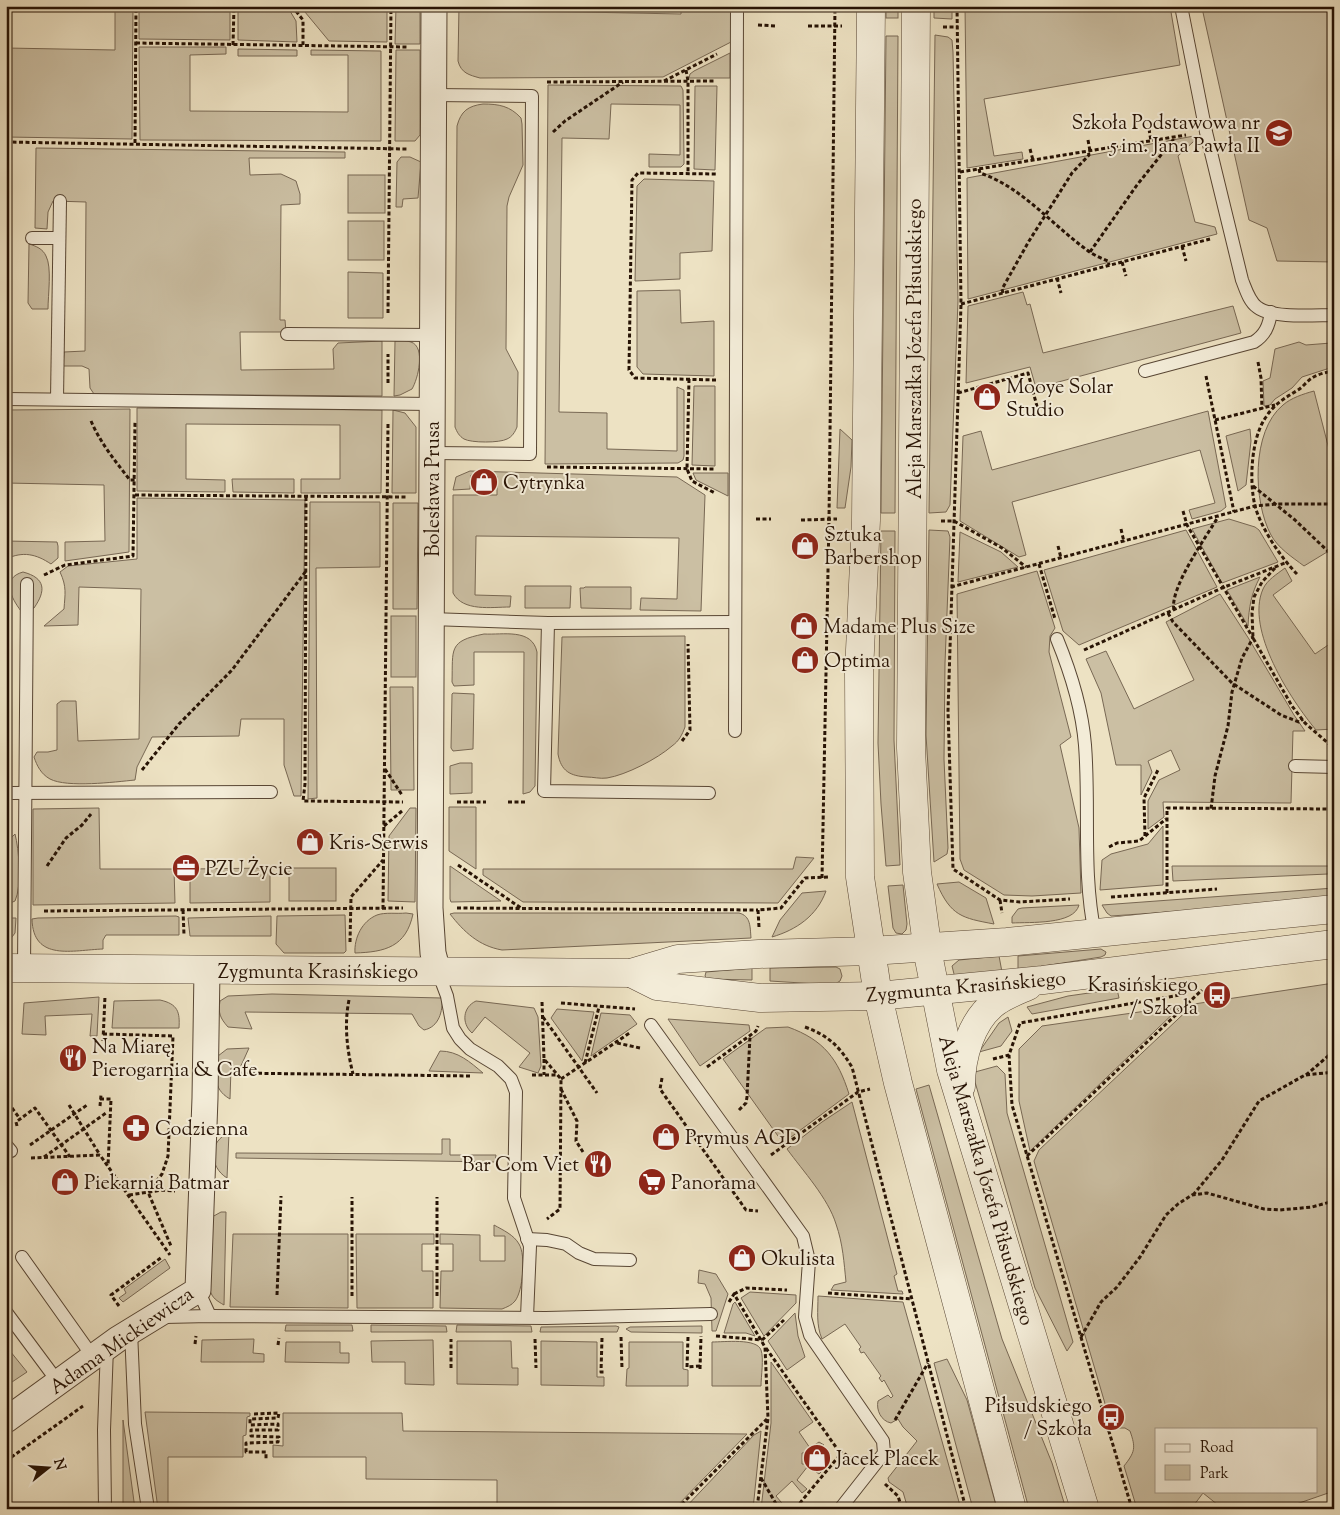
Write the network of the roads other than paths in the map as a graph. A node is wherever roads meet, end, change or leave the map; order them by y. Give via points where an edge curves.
1 (434, 6) edge
2 (737, 6) edge
3 (871, 6) edge
4 (916, 6) edge
5 (1181, 6) edge
6 (433, 95) junction
7 (60, 202) dead end
8 (32, 238) dead end
9 (59, 238) junction
10 (1271, 312) junction
11 (1334, 315) edge
12 (288, 334) dead end
13 (432, 335) junction
14 (1145, 370) dead end
15 (6, 399) edge
16 (57, 399) junction
17 (432, 404) junction
18 (432, 453) junction
19 (27, 584) road end
20 (431, 619) junction
21 (548, 622) junction
22 (736, 622) junction
23 (1057, 639) dead end
24 (735, 730) dead end
25 (1295, 766) dead end
26 (1334, 767) edge
27 (272, 792) dead end
28 (6, 793) edge
29 (26, 793) junction
30 (709, 793) dead end
31 (1334, 909) edge
32 (1095, 934) junction
33 (1334, 944) edge
34 (927, 947) junction
35 (871, 951) junction
36 (15, 968) edge
37 (207, 970) junction
38 (438, 972) junction
39 (631, 973) junction
40 (1043, 980) junction
41 (934, 989) junction
42 (878, 996) junction
43 (651, 1025) dead end
44 (962, 1105) junction
45 (527, 1239) junction
46 (22, 1257) dead end
47 (630, 1260) dead end
48 (198, 1290) junction
49 (6, 1312) edge
50 (712, 1314) dead end
51 (210, 1316) junction
52 (531, 1317) junction
53 (140, 1325) junction
54 (100, 1352) junction
55 (58, 1382) junction
56 (6, 1420) edge
57 (104, 1509) edge
58 (148, 1509) edge
59 (840, 1509) edge
60 (1012, 1509) edge
61 (1085, 1509) edge

1 - 6 street, Bolesława Prusa
2 - 22 lane
3 - 35 street via 866,520 859,672 860,876
4 - 34 street, Aleja Marszałka Józefa Piłsudskiego via 911,748 917,872
5 - 10 lane via 1206,132 1247,292 1258,308
6 - 13 street, Bolesława Prusa
6 - 18 lane via 532,96 532,106 530,454
7 - 9 lane
8 - 9 lane
9 - 16 lane
10 - 11 lane
10 - 14 lane via 1266,330 1254,342
12 - 13 lane
13 - 17 street, Bolesława Prusa
15 - 16 lane
16 - 17 lane
17 - 18 street, Bolesława Prusa
18 - 20 street, Bolesława Prusa
19 - 29 lane
20 - 21 lane
20 - 38 street, Bolesława Prusa via 430,908 433,953
21 - 22 lane
21 - 30 lane via 544,791
22 - 24 lane
23 - 32 lane via 1077,697 1085,744 1090,898
25 - 26 lane
27 - 29 lane
28 - 29 lane
29 - 36 lane via 25,906
31 - 32 street, Zygmunta Krasińskiego
32 - 34 street, Zygmunta Krasińskiego
33 - 40 street, Zygmunta Krasińskiego
34 - 35 street, Zygmunta Krasińskiego
34 - 41 street, Aleja Marszałka Józefa Piłsudskiego
35 - 39 street, Zygmunta Krasińskiego via 678,959
35 - 42 street
36 - 37 street, Zygmunta Krasińskiego
37 - 38 street, Zygmunta Krasińskiego
37 - 48 street, Adama Mickiewicza
38 - 39 street, Zygmunta Krasińskiego
38 - 45 lane via 460,1039 498,1066 508,1076 516,1092 514,1198
39 - 42 street, Zygmunta Krasińskiego via 657,986 760,998
40 - 41 street, Zygmunta Krasińskiego
40 - 44 street via 995,1003 980,1020 963,1060
41 - 42 street, Zygmunta Krasińskiego
41 - 44 street, Aleja Marszałka Józefa Piłsudskiego
42 - 60 street via 900,1092
43 - 59 lane via 803,1236 809,1261 805,1317 810,1335 883,1441 884,1453
44 - 61 street, Aleja Marszałka Józefa Piłsudskiego
45 - 47 lane via 566,1244 594,1259
45 - 52 lane via 530,1246
46 - 54 lane
48 - 51 lane
48 - 53 street, Adama Mickiewicza
49 - 55 lane
50 - 52 lane
51 - 52 lane
51 - 53 lane
53 - 54 street, Adama Mickiewicza
53 - 58 lane via 135,1424
54 - 55 street, Adama Mickiewicza
54 - 57 lane via 106,1391
55 - 56 street, Adama Mickiewicza

